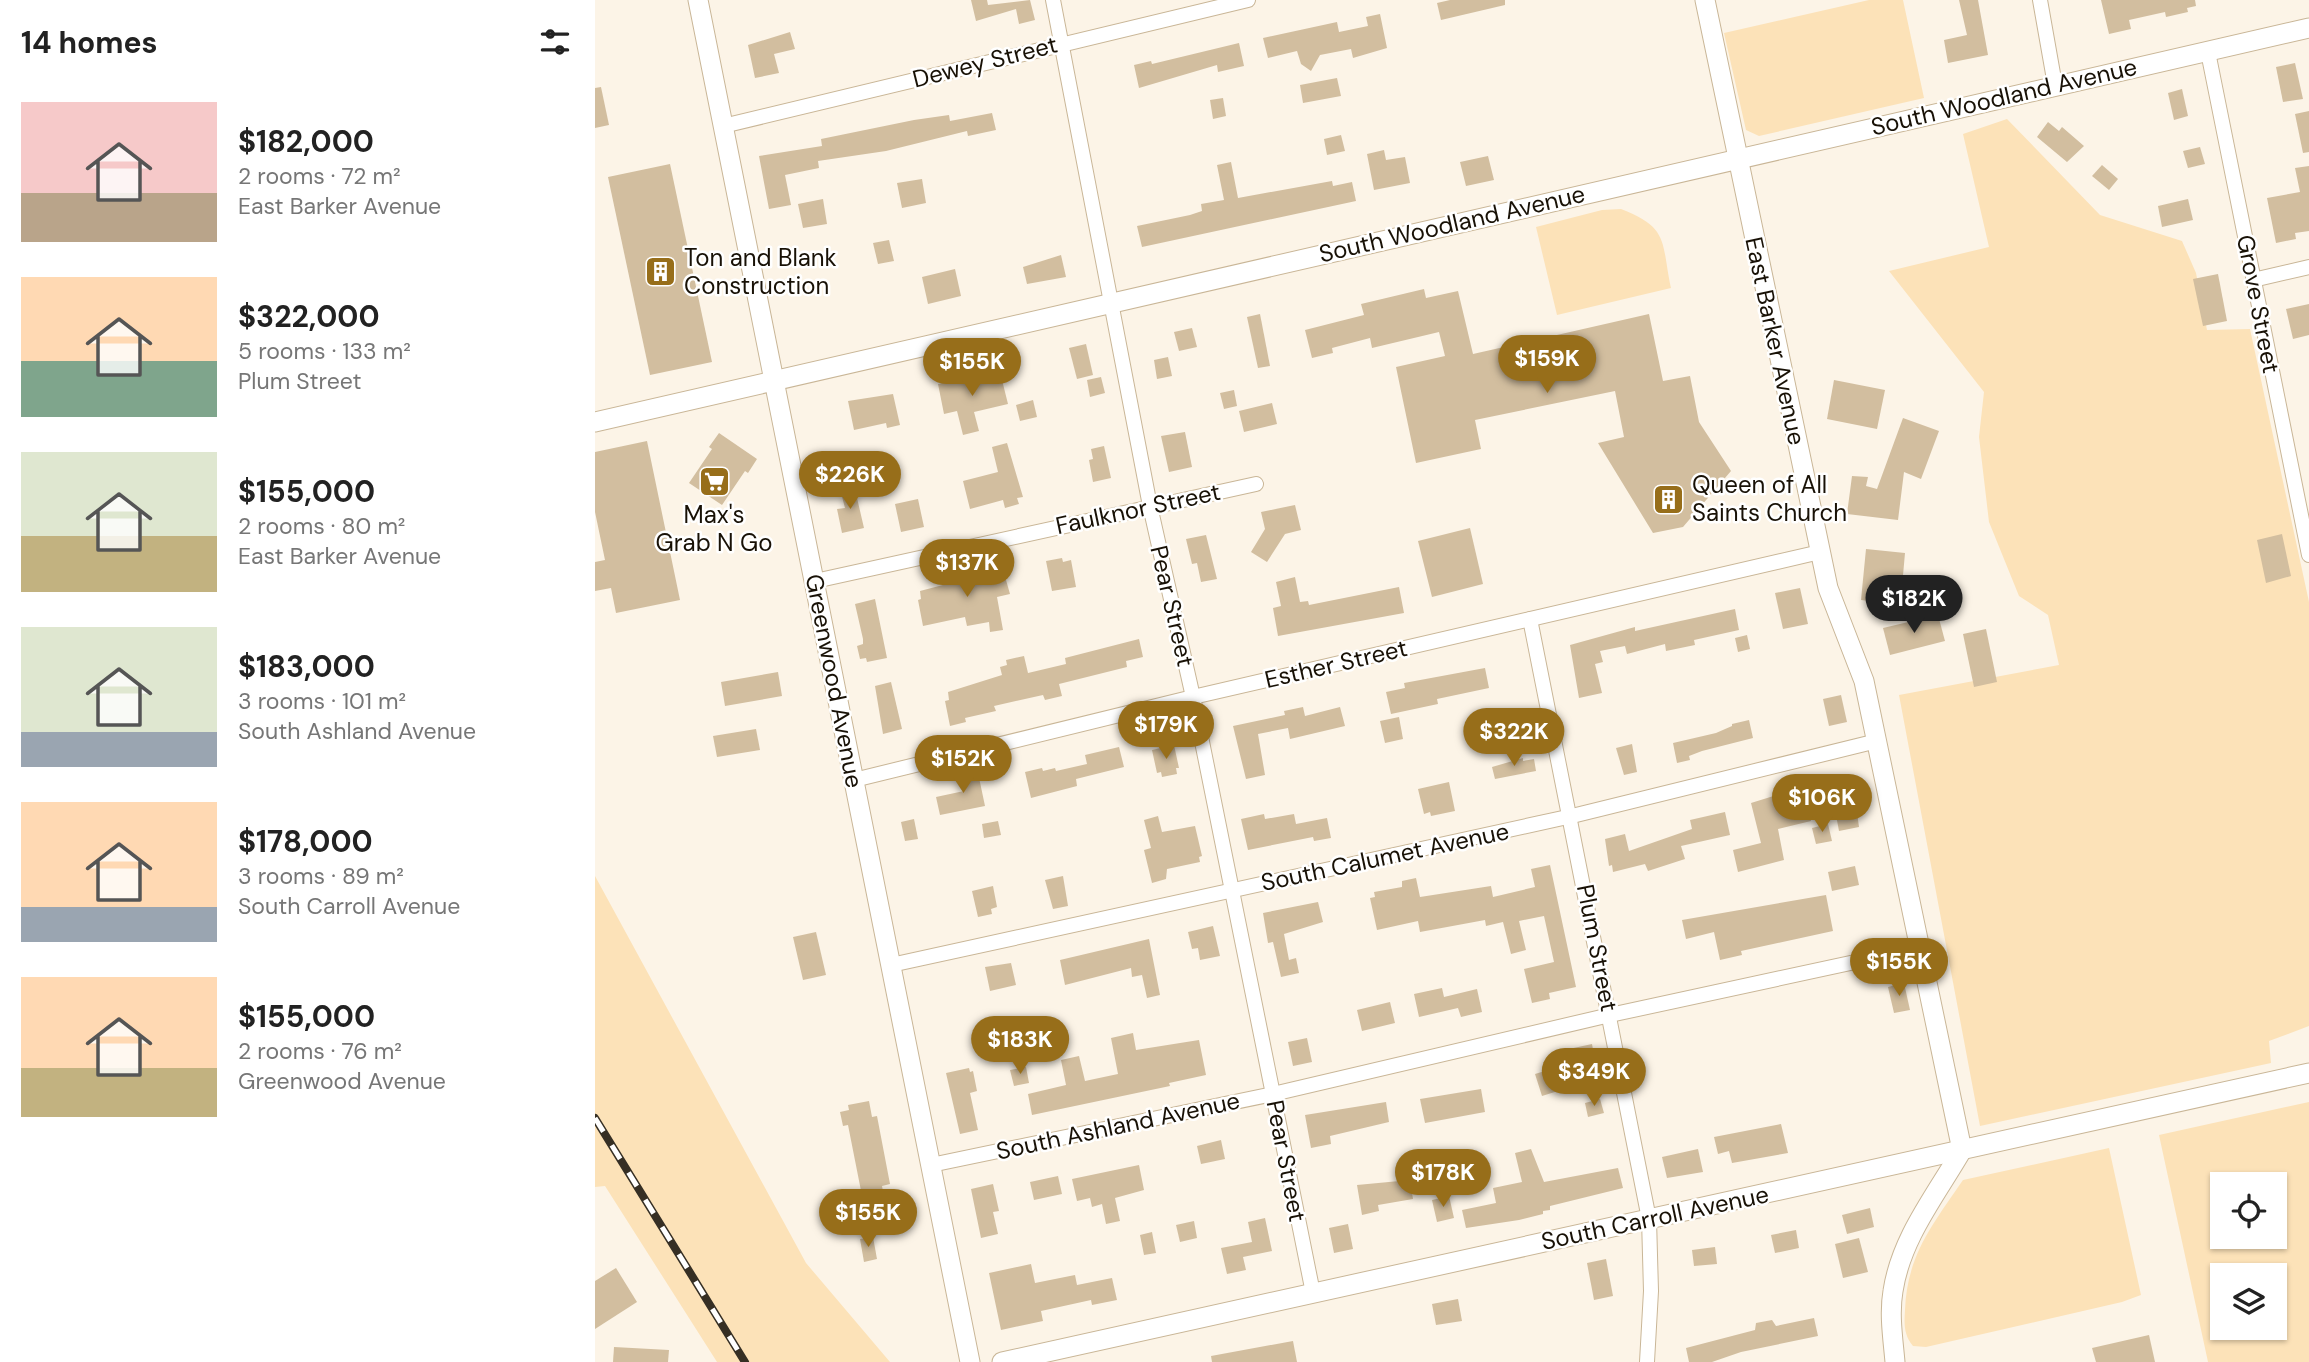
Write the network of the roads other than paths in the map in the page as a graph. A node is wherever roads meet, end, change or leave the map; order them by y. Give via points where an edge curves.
1 (698, 0) edge
2 (1053, 0) edge
3 (1248, 0) edge
4 (1705, 0) edge
5 (2040, 0) edge
6 (2309, 27) edge
7 (1062, 44) junction
8 (2208, 52) junction
9 (2055, 85) junction
10 (723, 126) junction
11 (1736, 159) junction
12 (2309, 267) edge
13 (2253, 280) junction
14 (1110, 302) junction
15 (775, 381) junction
16 (595, 422) edge
17 (1256, 484) dead end
18 (2303, 501) edge
19 (1150, 506) junction
20 (1820, 552) junction
21 (2309, 555) edge
22 (815, 581) junction
23 (1530, 619) junction
24 (1193, 697) junction
25 (1877, 741) junction
26 (854, 780) junction
27 (1572, 816) junction
28 (1232, 891) junction
29 (1920, 948) junction
30 (891, 965) junction
31 (1610, 1015) junction
32 (2309, 1073) edge
33 (1273, 1094) junction
34 (1962, 1150) junction
35 (931, 1165) junction
36 (1649, 1219) junction
37 (1313, 1293) junction
38 (970, 1362) edge
39 (1002, 1362) edge
40 (1647, 1362) edge
41 (1895, 1362) edge

1 - 10 street, Greenwood Avenue
2 - 7 street, Pear Street
3 - 7 street, Dewey Street
4 - 11 street, East Barker Avenue
5 - 9 street
6 - 8 street, South Woodland Avenue
7 - 10 street, Dewey Street
7 - 14 street, Pear Street
8 - 9 street, South Woodland Avenue
8 - 13 street, Grove Street
9 - 11 street, South Woodland Avenue
10 - 15 street, Greenwood Avenue
11 - 14 street, South Woodland Avenue
11 - 20 street, East Barker Avenue
12 - 13 street
13 - 18 street, Grove Street
14 - 15 street, South Woodland Avenue
14 - 19 street, Pear Street
15 - 16 street, South Woodland Avenue
15 - 22 street, Greenwood Avenue
17 - 19 street, Faulknor Street
18 - 21 street, Grove Street
19 - 22 street, Faulknor Street
19 - 24 street, Pear Street
20 - 23 street, Esther Street
20 - 25 street, East Barker Avenue via 1837,617 1864,681
22 - 26 street, Greenwood Avenue
23 - 24 street, Esther Street
23 - 27 street, Plum Street
24 - 26 street, Esther Street
24 - 28 street, Pear Street
25 - 27 street, South Calumet Avenue
25 - 29 street, East Barker Avenue
26 - 30 street, Greenwood Avenue
27 - 28 street, South Calumet Avenue
27 - 31 street, Plum Street
28 - 30 street, South Calumet Avenue
28 - 33 street, Pear Street
29 - 31 street, South Ashland Avenue
29 - 34 street, East Barker Avenue
30 - 35 street, Greenwood Avenue
31 - 33 street, South Ashland Avenue
31 - 36 street, Plum Street
32 - 34 street, South Carroll Avenue
33 - 35 street, South Ashland Avenue
33 - 37 street, Pear Street
34 - 36 street, South Carroll Avenue
34 - 41 street via 1911,1234 1899,1264 1892,1293
35 - 38 street, Greenwood Avenue
36 - 37 street, South Carroll Avenue
36 - 40 street, Plum Street
37 - 39 street, South Carroll Avenue

